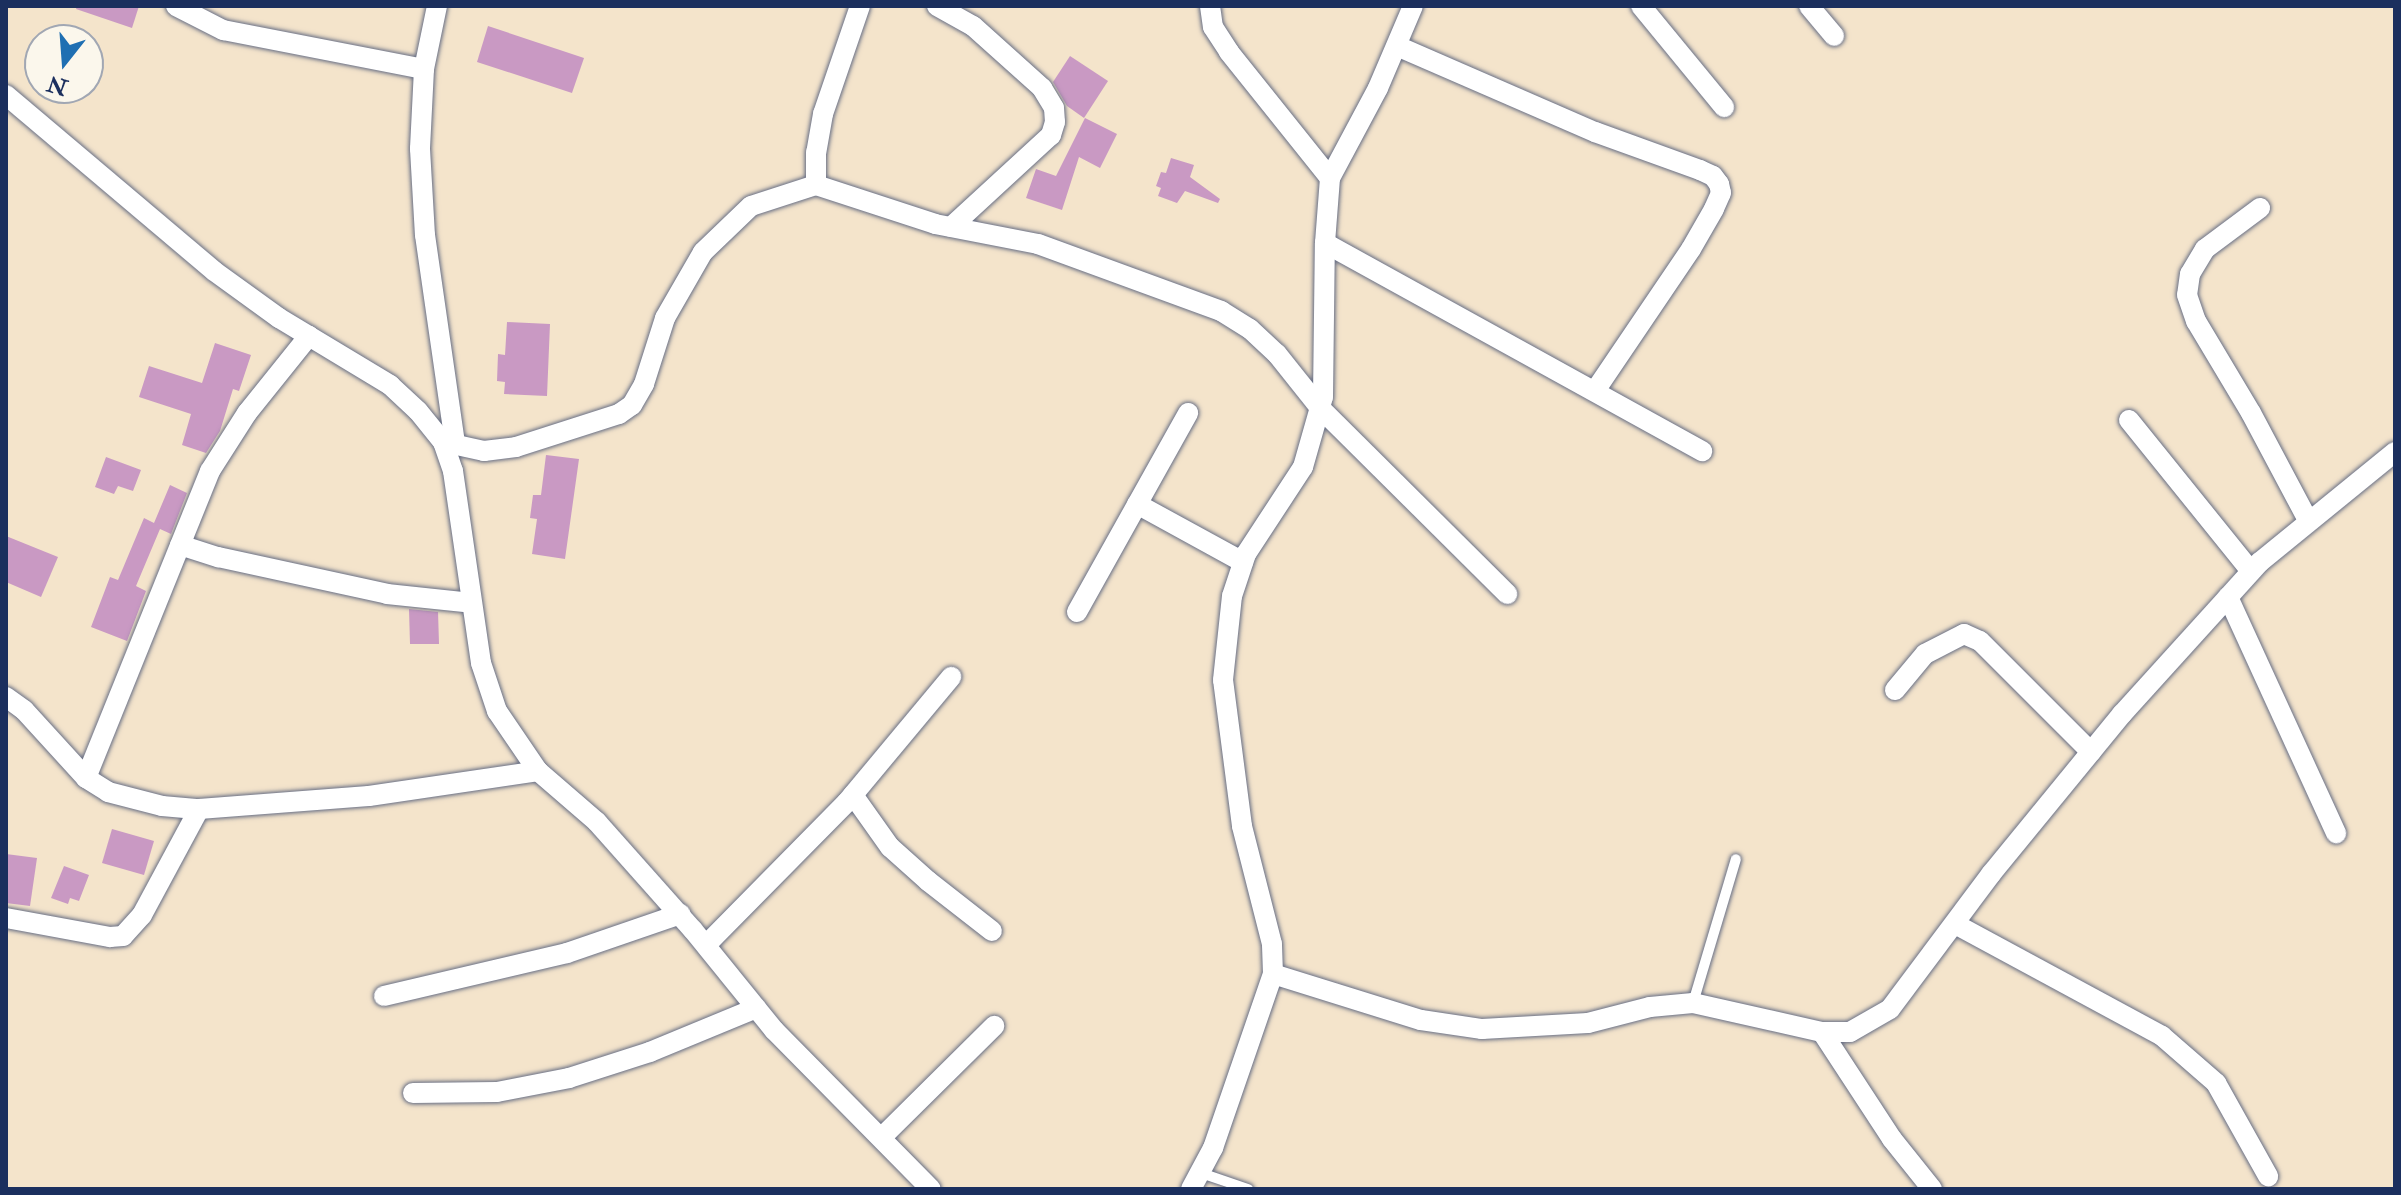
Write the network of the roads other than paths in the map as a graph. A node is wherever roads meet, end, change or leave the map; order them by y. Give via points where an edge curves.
1 (176, 6) edge
2 (437, 6) edge
3 (860, 6) edge
4 (937, 6) edge
5 (1210, 6) edge
6 (1413, 6) edge
7 (1641, 6) edge
8 (1809, 6) edge
9 (1834, 36) dead end
10 (1397, 46) junction
11 (424, 69) junction
12 (6, 95) edge
13 (1724, 107) dead end
14 (1330, 178) junction
15 (816, 185) junction
16 (2260, 208) dead end
17 (951, 227) junction
18 (1325, 243) junction
19 (309, 336) junction
20 (1595, 391) junction
21 (1320, 408) junction
22 (1188, 413) dead end
23 (2129, 420) dead end
24 (449, 443) junction
25 (1702, 451) dead end
26 (2395, 452) edge
27 (1137, 504) junction
28 (2309, 522) junction
29 (180, 545) junction
30 (1243, 562) junction
31 (2251, 571) junction
32 (1507, 594) dead end
33 (2228, 597) junction
34 (472, 603) junction
35 (1077, 612) dead end
36 (951, 677) dead end
37 (1895, 690) dead end
38 (6, 697) edge
39 (2091, 752) junction
40 (538, 771) junction
41 (86, 778) junction
42 (853, 795) junction
43 (199, 809) junction
44 (2336, 833) dead end
45 (1736, 859) dead end
46 (680, 914) junction
47 (6, 918) edge
48 (1955, 924) junction
49 (992, 931) dead end
50 (706, 945) junction
51 (1273, 974) junction
52 (384, 996) dead end
53 (1693, 1003) junction
54 (756, 1008) junction
55 (994, 1026) dead end
56 (1822, 1032) junction
57 (413, 1093) dead end
58 (882, 1137) junction
59 (2268, 1176) dead end
60 (1196, 1181) edge
61 (931, 1189) edge
62 (1248, 1189) edge
63 (1932, 1189) edge

1 - 11 street via 223,30
2 - 11 street
3 - 15 street via 823,114
4 - 17 street via 973,26 1042,88 1054,108 1055,122 1051,135
5 - 14 street via 1213,27 1229,52
6 - 10 street
7 - 13 street
8 - 9 street
10 - 14 street
10 - 20 street via 1595,132 1700,170 1719,184 1721,193 1691,249
11 - 24 street via 420,149 425,235
12 - 19 street via 214,271
14 - 18 street
15 - 17 street
15 - 24 street via 751,206 703,252 665,318 632,405 619,414 516,447 484,451
16 - 28 street via 2205,249 2190,274 2187,295 2196,321
17 - 21 street via 1038,244 1221,311 1277,354
18 - 20 street
18 - 21 street
19 - 24 street via 390,385
19 - 29 street via 247,413 210,471
20 - 25 street
21 - 30 street via 1303,467
21 - 32 street
22 - 27 street
23 - 31 street
24 - 34 street
26 - 28 street
27 - 30 street
27 - 35 street
28 - 31 street
29 - 34 street via 387,594
29 - 41 street
30 - 51 street via 1232,596 1223,680 1242,826 1272,944
31 - 33 street
33 - 39 street
33 - 44 street
34 - 40 street via 481,663 497,711
36 - 42 street
37 - 39 street via 1925,654 1964,634 1980,641
38 - 41 street
39 - 48 street
40 - 43 street via 369,796
40 - 46 street via 597,822
41 - 43 street via 133,800
42 - 49 street via 890,847
42 - 50 street
43 - 47 street via 142,915 123,936
45 - 53 lane
46 - 50 street
46 - 52 street via 567,953
48 - 56 street via 1890,1009 1850,1032
48 - 59 street via 2162,1036 2216,1083
50 - 54 street
51 - 53 street via 1421,1020 1482,1029 1588,1023 1650,1007
51 - 60 street
53 - 56 street
54 - 57 street via 650,1052 569,1078 497,1092
54 - 58 street
55 - 58 street
56 - 63 street via 1892,1139
58 - 61 street
60 - 62 lane

